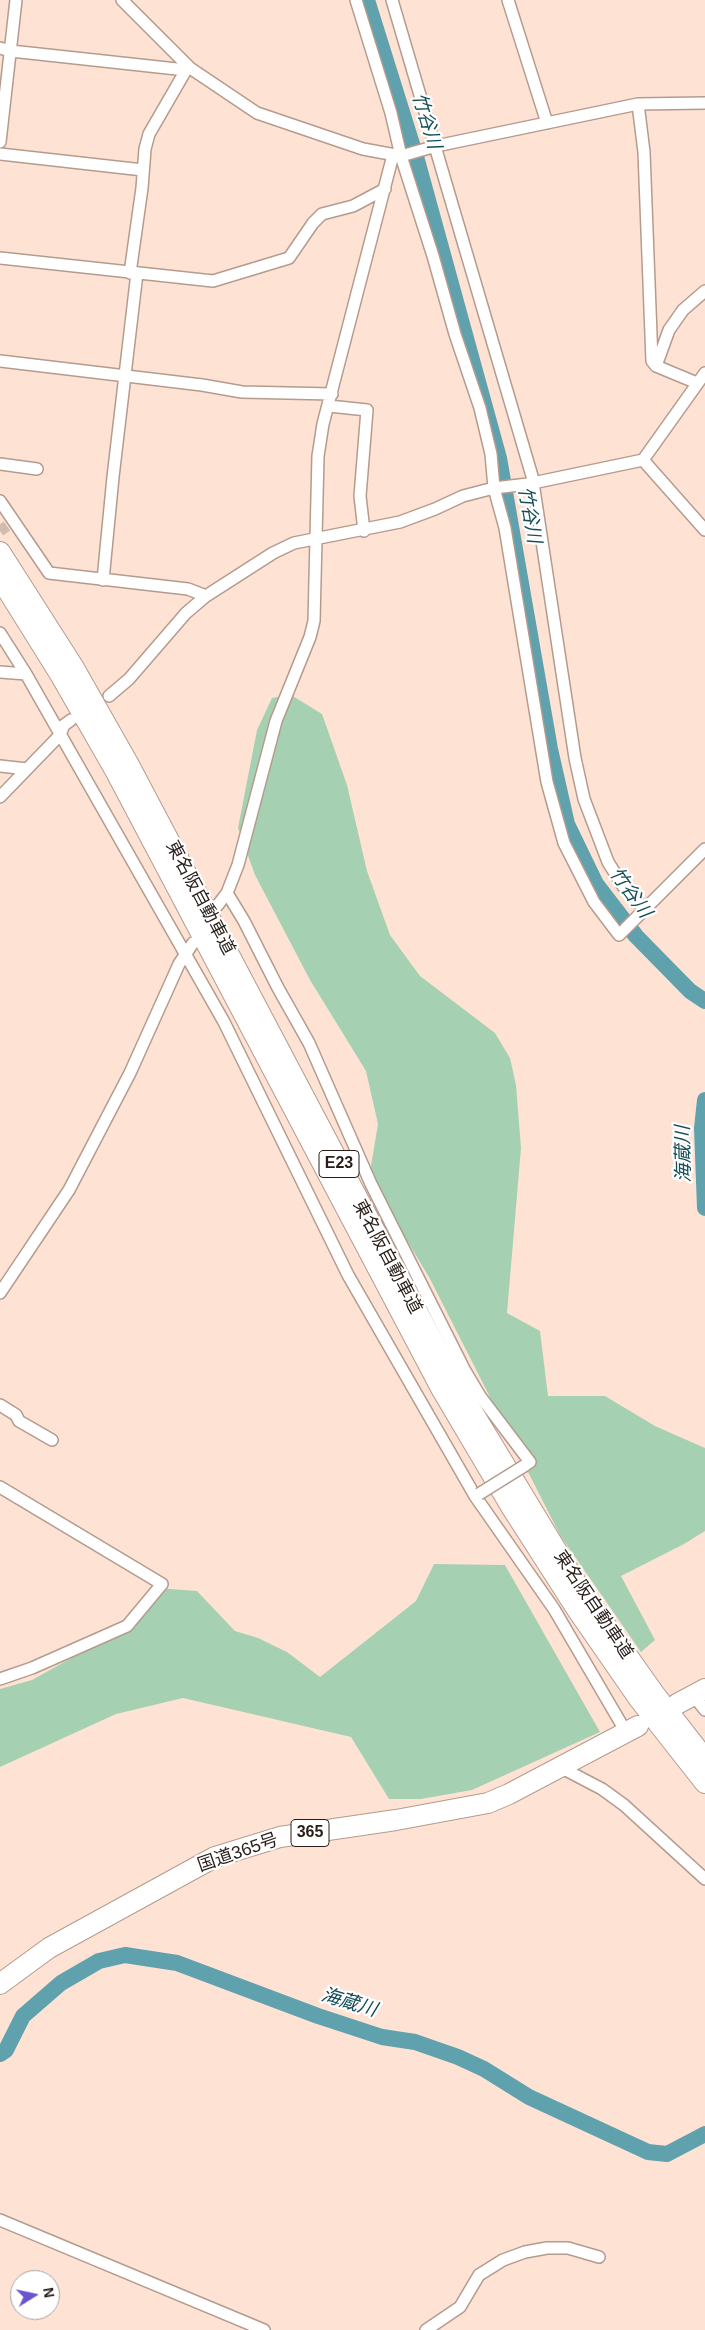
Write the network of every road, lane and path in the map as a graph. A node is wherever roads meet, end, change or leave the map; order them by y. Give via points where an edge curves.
1 (16, 0) edge
2 (122, 0) edge
3 (356, 0) edge
4 (392, 0) edge
5 (508, 0) edge
6 (5, 49) edge
7 (188, 69) junction
8 (705, 103) edge
9 (638, 104) junction
10 (547, 123) junction
11 (0, 142) edge
12 (432, 148) junction
13 (0, 154) edge
14 (400, 155) junction
15 (143, 170) junction
16 (385, 189) junction
17 (0, 258) edge
18 (133, 273) junction
19 (705, 291) edge
20 (0, 361) edge
21 (656, 366) junction
22 (705, 373) edge
23 (126, 375) junction
24 (697, 383) junction
25 (332, 394) junction
26 (329, 406) junction
27 (643, 460) junction
28 (0, 464) edge
29 (38, 469) dead end
30 (531, 483) junction
31 (496, 488) junction
32 (0, 501) edge
33 (705, 530) edge
34 (364, 531) junction
35 (314, 538) junction
36 (0, 552) edge
37 (0, 578) edge
38 (103, 580) junction
39 (206, 596) junction
40 (0, 633) edge
41 (0, 672) edge
42 (26, 674) junction
43 (109, 696) dead end
44 (71, 720) dead end
45 (60, 735) junction
46 (0, 766) edge
47 (27, 769) junction
48 (0, 797) edge
49 (705, 849) edge
50 (226, 893) junction
51 (217, 906) dead end
52 (642, 910) junction
53 (193, 943) dead end
54 (185, 954) junction
55 (0, 1293) edge
56 (0, 1405) edge
57 (52, 1440) dead end
58 (0, 1487) edge
59 (477, 1495) junction
60 (0, 1679) edge
61 (632, 1729) joint
62 (705, 1758) edge
63 (560, 1767) junction
64 (705, 1783) edge
65 (705, 1879) edge
66 (0, 1984) edge
67 (0, 2220) edge
68 (599, 2257) dead end
69 (264, 2330) edge
70 (426, 2330) edge

1 - 6 street
2 - 7 street
3 - 14 street via 392,113
4 - 12 street
5 - 10 street
6 - 7 street
6 - 11 street
7 - 14 street via 257,113 363,149
7 - 15 street via 149,134
8 - 9 street
9 - 10 street
9 - 21 street via 644,152 652,360
10 - 12 street
12 - 14 street
12 - 30 street
13 - 15 street
14 - 16 street
14 - 31 street via 480,408
15 - 18 street
16 - 18 street via 353,206 322,214 289,258 213,281
16 - 25 street
17 - 18 street
18 - 23 street
19 - 21 street via 682,310 669,330
20 - 23 street
21 - 24 street
22 - 24 street
23 - 25 street via 242,392
23 - 38 street
24 - 27 street
25 - 26 street
26 - 34 street via 367,410 360,496
26 - 35 street via 318,456
27 - 30 street
27 - 33 street
28 - 29 street
30 - 31 street
30 - 52 street via 584,799 608,862
31 - 34 street via 463,496 400,522
31 - 52 street via 556,820 572,862 594,902 618,934
32 - 38 street via 11,524 49,573
34 - 35 street
35 - 39 street via 273,553
35 - 50 street via 316,594 310,637 276,720 244,848
36 - 62 highway, 東名阪自動車道 / E23 via 74,668 129,765 455,1383 578,1586 656,1696
37 - 64 highway, 東名阪自動車道 / E23 via 116,772 442,1390 578,1611 639,1699
38 - 39 street via 188,589
39 - 43 street via 186,613 129,679
40 - 42 street
41 - 42 street
42 - 45 street
44 - 45 street via 64,725
45 - 47 street
45 - 54 street
46 - 47 street
47 - 48 street
49 - 52 street
50 - 51 street
50 - 59 street, bridge via 309,1043 371,1184 464,1370 530,1462
53 - 54 street
54 - 55 street via 130,1073 70,1190
54 - 59 street via 224,1022 348,1276
56 - 57 street via 16,1415 19,1421
58 - 60 street via 162,1584 126,1626
59 - 61 street
61 - 63 highway, 国道365号 / 365
63 - 65 street via 602,1789 624,1805
63 - 66 highway, 国道365号 / 365 via 509,1794 467,1808 280,1837 215,1857 49,1948
67 - 69 street
68 - 70 street via 568,2248 546,2248 503,2260 479,2275 460,2307

